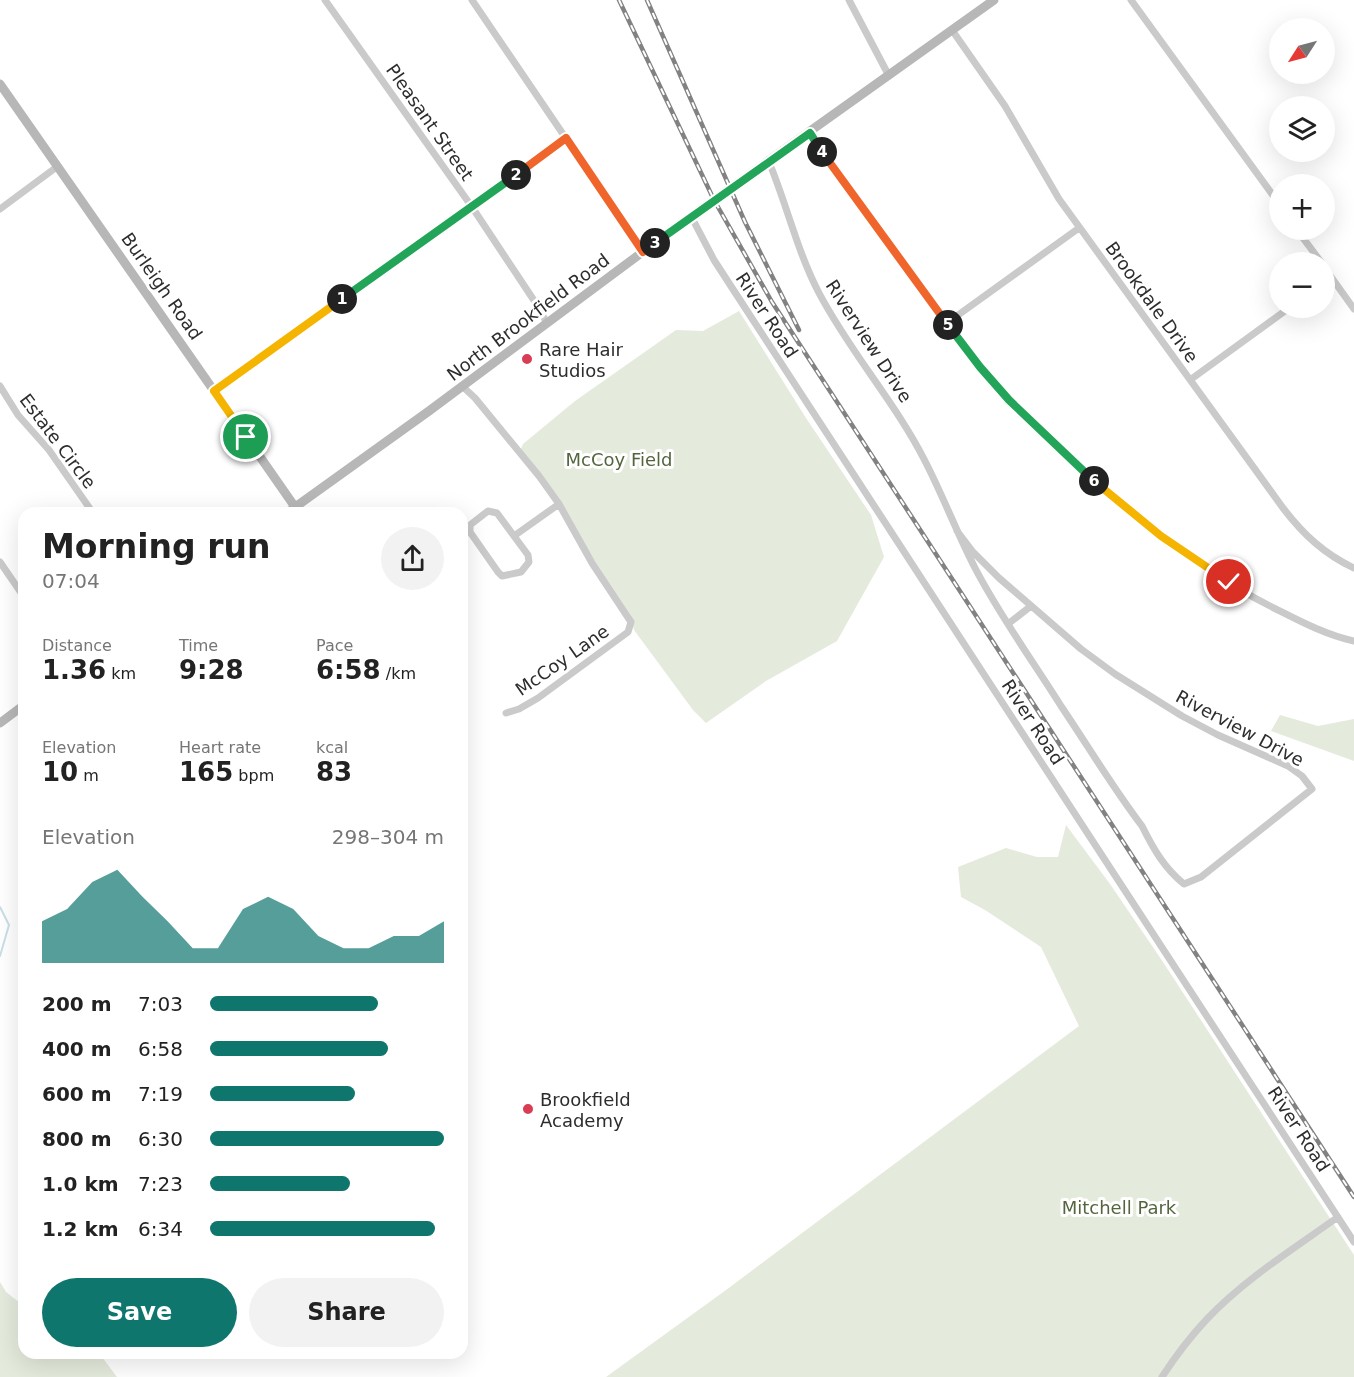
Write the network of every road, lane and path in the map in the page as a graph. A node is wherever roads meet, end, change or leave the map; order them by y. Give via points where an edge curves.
1 (325, 0) edge
2 (472, 0) edge
3 (849, 0) edge
4 (994, 0) edge
5 (1131, 0) edge
6 (952, 30) junction
7 (889, 76) junction
8 (0, 84) edge
9 (810, 133) junction
10 (566, 138) junction
11 (769, 162) junction
12 (58, 166) junction
13 (1269, 190) edge
14 (472, 207) junction
15 (0, 209) edge
16 (691, 216) junction
17 (1079, 228) junction
18 (643, 252) junction
19 (1335, 281) edge
20 (1354, 309) edge
21 (1275, 318) edge
22 (547, 323) junction
23 (946, 323) junction
24 (1190, 380) junction
25 (0, 386) edge
26 (462, 386) junction
27 (214, 391) junction
28 (559, 504) junction
29 (89, 507) edge
30 (295, 507) joint
31 (957, 531) junction
32 (514, 536) junction
33 (0, 562) edge
34 (1354, 568) edge
35 (18, 588) edge
36 (1031, 606) junction
37 (1008, 624) junction
38 (1354, 641) edge
39 (18, 710) edge
40 (506, 713) dead end
41 (0, 723) edge
42 (1338, 1217) junction
43 (1354, 1242) edge
44 (1162, 1377) edge

1 - 14 street, Pleasant Street
2 - 10 street
3 - 7 street
4 - 6 street, North Brookfield Road
5 - 13 street
6 - 7 street, North Brookfield Road
6 - 17 street, Brookdale Drive via 1005,106
7 - 9 street, North Brookfield Road
8 - 12 street, Burleigh Road
9 - 11 street, North Brookfield Road
9 - 23 street
10 - 14 street
10 - 18 street
11 - 16 street, North Brookfield Road
11 - 31 street, Riverview Drive via 817,290 907,428
12 - 15 street
12 - 27 street, Burleigh Road
14 - 22 street, Pleasant Street
14 - 27 street
16 - 18 street, North Brookfield Road
16 - 42 street, River Road via 714,260
17 - 23 street
17 - 24 street, Brookdale Drive
18 - 22 street, North Brookfield Road
19 - 20 street
21 - 24 street
22 - 26 street, North Brookfield Road
23 - 38 street via 1029,420 1161,536 1247,594
24 - 34 street, Brookdale Drive via 1299,529 1324,551
25 - 29 street, Estate Circle
26 - 28 street via 498,425
26 - 30 street, North Brookfield Road
27 - 30 street, Burleigh Road
28 - 32 street
28 - 40 street, McCoy Lane via 592,563 629,616 631,627 538,698
31 - 36 street, Riverview Drive via 981,561
31 - 37 street, Riverview Drive
32 - 32 street via 529,562 521,572 502,576 475,541 470,525 493,511
33 - 35 street
36 - 37 street
36 - 37 street, Riverview Drive via 1114,674 1182,716 1288,766 1312,789 1201,877 1184,884 1154,850
39 - 41 street
42 - 43 street, River Road
42 - 44 street via 1229,1297 1195,1332

